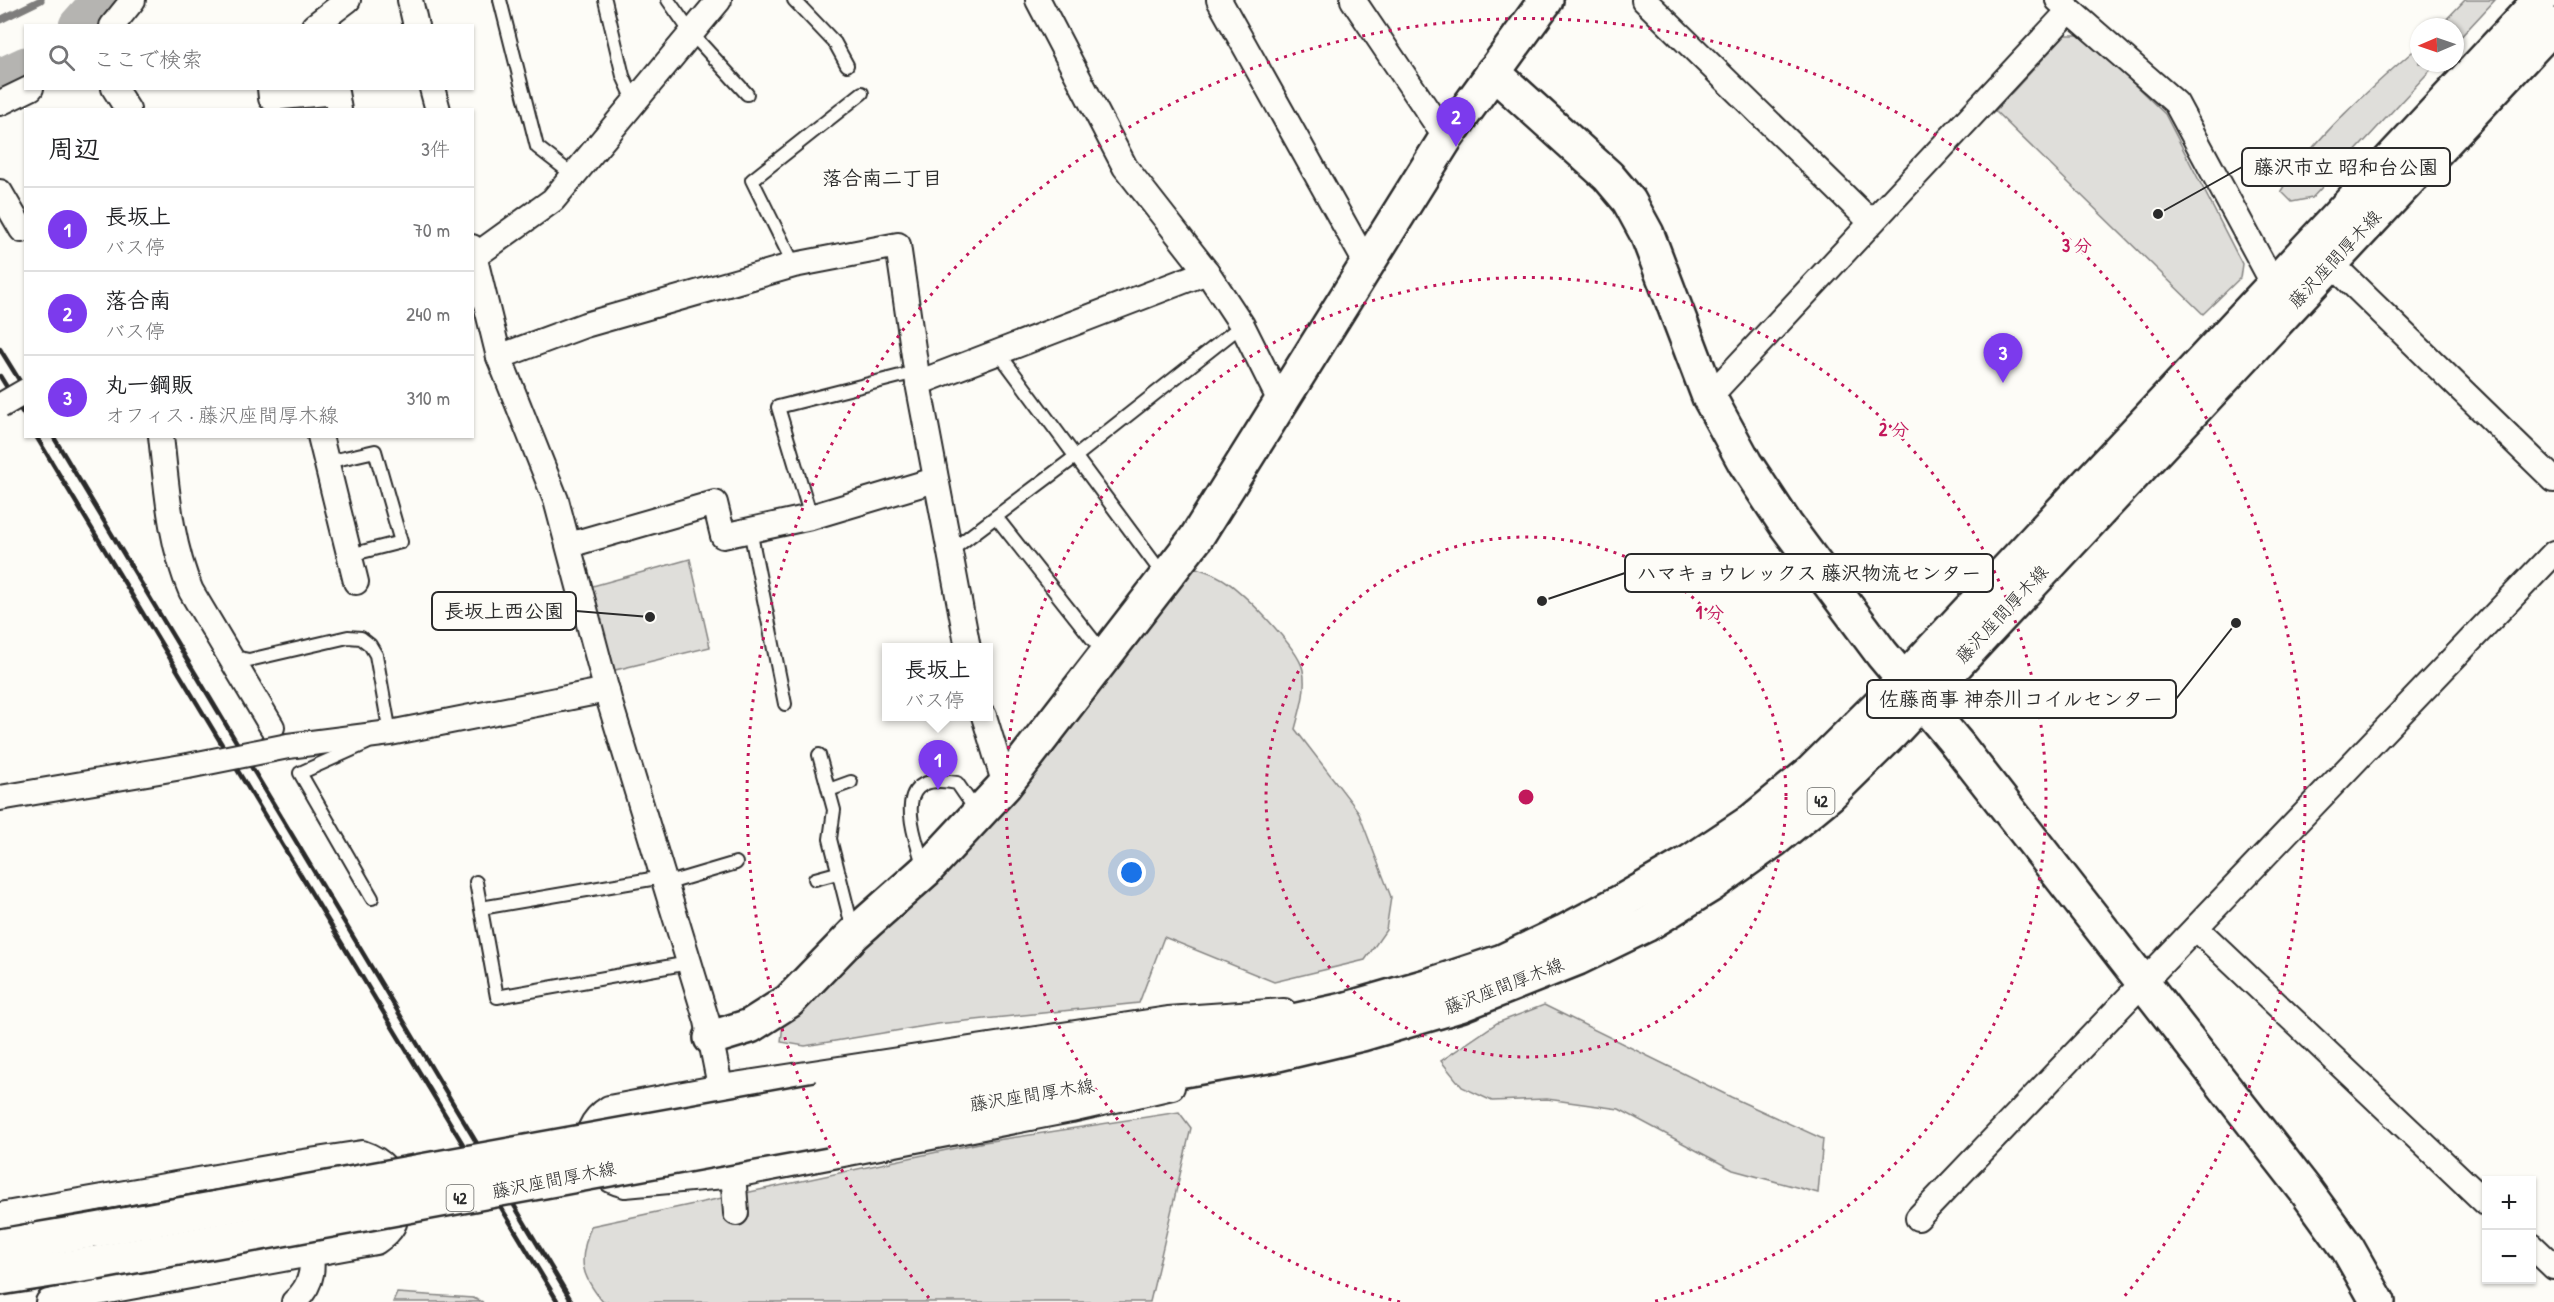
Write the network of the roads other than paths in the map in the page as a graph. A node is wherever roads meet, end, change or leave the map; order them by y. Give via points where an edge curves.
1 (133, 0) edge
2 (348, 0) edge
3 (410, 0) edge
4 (500, 0) edge
5 (605, 0) edge
6 (668, 0) edge
7 (718, 0) edge
8 (794, 0) edge
9 (1038, 0) edge
10 (1219, 0) edge
11 (1353, 0) edge
12 (1546, 0) edge
13 (1644, 0) edge
14 (2540, 0) edge
15 (2064, 5) edge
16 (114, 24) edge
17 (317, 24) edge
18 (416, 24) edge
19 (2554, 25) edge
20 (692, 34) junction
21 (847, 66) dead end
22 (1492, 72) junction
23 (27, 90) edge
24 (115, 90) edge
25 (270, 90) edge
26 (433, 90) edge
27 (862, 93) dead end
28 (747, 94) dead end
29 (635, 102) junction
30 (0, 103) edge
31 (127, 108) edge
32 (339, 108) edge
33 (437, 108) edge
34 (1446, 138) junction
35 (573, 175) junction
36 (0, 192) edge
37 (1871, 222) junction
38 (24, 229) edge
39 (474, 251) edge
40 (1366, 263) junction
41 (2331, 263) junction
42 (794, 265) junction
43 (1208, 272) junction
44 (2274, 285) junction
45 (479, 309) edge
46 (1242, 325) junction
47 (998, 352) junction
48 (500, 357) junction
49 (917, 378) junction
50 (24, 392) edge
51 (1709, 397) junction
52 (1281, 403) junction
53 (0, 406) edge
54 (161, 438) edge
55 (321, 438) edge
56 (1076, 457) junction
57 (327, 462) junction
58 (935, 480) junction
59 (2554, 480) edge
60 (812, 517) junction
61 (996, 517) junction
62 (750, 530) junction
63 (569, 545) junction
64 (948, 552) junction
65 (2554, 553) edge
66 (350, 555) junction
67 (1165, 577) junction
68 (356, 582) dead end
69 (967, 643) edge
70 (1105, 655) junction
71 (230, 656) junction
72 (607, 690) junction
73 (1912, 691) junction
74 (785, 704) dead end
75 (985, 721) edge
76 (272, 727) dead end
77 (390, 733) junction
78 (819, 755) dead end
79 (851, 782) dead end
80 (1005, 785) junction
81 (829, 790) junction
82 (0, 798) edge
83 (978, 814) junction
84 (736, 863) dead end
85 (925, 871) junction
86 (837, 873) junction
87 (815, 879) dead end
88 (664, 880) junction
89 (476, 882) dead end
90 (372, 898) dead end
91 (481, 908) junction
92 (2196, 928) junction
93 (854, 934) junction
94 (689, 963) junction
95 (2144, 981) junction
96 (1343, 1010) junction
97 (711, 1038) junction
98 (1275, 1055) junction
99 (721, 1087) junction
100 (821, 1115) junction
101 (290, 1164) junction
102 (735, 1175) junction
103 (2482, 1198) edge
104 (736, 1213) dead end
105 (0, 1215) edge
106 (1918, 1218) dead end
107 (0, 1246) edge
108 (2536, 1250) edge
109 (311, 1254) junction
110 (2554, 1267) edge
111 (0, 1278) edge
112 (48, 1302) edge
113 (294, 1302) edge
114 (2378, 1302) edge

1 - 16 street
2 - 17 street
3 - 18 street
4 - 35 lane via 537,147
5 - 29 lane via 623,76
6 - 20 lane
7 - 20 street
8 - 21 lane via 835,43
9 - 43 street via 1125,167
10 - 40 street
11 - 34 street
12 - 22 main road
13 - 37 street
14 - 44 main road, 藤沢座間厚木線 / 42
15 - 37 street
15 - 44 street via 2176,104
19 - 41 main road, 藤沢座間厚木線 / 42
20 - 28 lane
20 - 29 street
22 - 34 main road
22 - 51 main road via 1608,176 1629,201 1647,234
23 - 30 street
24 - 31 street
25 - 32 street via 271,98 336,92
26 - 33 street
27 - 42 lane via 752,180
29 - 35 street
34 - 40 main road
35 - 39 street via 553,200
36 - 38 street
37 - 51 street
39 - 45 street
40 - 52 main road
41 - 59 street
41 - 73 main road, 藤沢座間厚木線 / 42
42 - 48 street via 585,325
42 - 49 street via 898,245
43 - 46 street
43 - 47 street
44 - 73 main road, 藤沢座間厚木線 / 42
45 - 48 street
46 - 52 street
46 - 56 lane
47 - 49 street
47 - 56 lane
48 - 63 street via 556,500
49 - 58 street
49 - 60 lane via 778,407
50 - 53 street, bridge
51 - 73 main road via 1744,463 1786,525
52 - 67 main road via 1228,490
54 - 71 street via 181,569
55 - 57 street
56 - 61 lane
56 - 67 lane
57 - 66 street
57 - 66 lane via 375,451 401,542
58 - 60 street
58 - 64 street
60 - 62 street
61 - 64 lane
61 - 70 lane
62 - 63 street via 723,536 715,503
62 - 74 lane
63 - 72 street
64 - 69 street
65 - 92 street
66 - 68 street
67 - 70 main road
70 - 80 main road
71 - 76 street
71 - 77 lane via 249,660 336,638 361,638 376,655
72 - 77 street
72 - 88 street
73 - 95 main road
73 - 96 main road, 藤沢座間厚木線 / 42 via 1753,820 1690,862 1564,932 1503,960
73 - 98 main road, 藤沢座間厚木線 / 42 via 1830,794 1711,885 1646,924 1578,958 1460,1005
75 - 80 street
77 - 82 street, bridge via 288,746
77 - 90 lane via 300,774
78 - 81 lane
79 - 81 lane
80 - 83 main road
81 - 86 lane via 834,810 830,839
83 - 85 main road
83 - 85 lane via 957,783 938,780 918,788 909,801 910,823
84 - 88 lane
85 - 93 main road
86 - 87 lane
86 - 93 lane
88 - 91 lane
88 - 94 street
89 - 91 lane
91 - 94 lane via 496,997
92 - 95 street
92 - 103 street
93 - 97 main road via 789,1001 770,1015
94 - 97 street
95 - 106 street
95 - 114 main road via 2348,1249
96 - 99 street via 1168,1019
96 - 100 main road, 藤沢座間厚木線 / 42
97 - 99 street
98 - 100 main road, 藤沢座間厚木線 / 42
98 - 102 street via 1205,1079 1071,1110
99 - 102 street
99 - 102 street via 609,1108 598,1115 589,1129 588,1152 597,1171 609,1182 625,1185
100 - 107 main road, 藤沢座間厚木線 / 42, bridge
100 - 111 main road, 藤沢座間厚木線 / 42, bridge via 96,1263
101 - 105 street
101 - 109 street
101 - 109 street via 362,1153 373,1156 387,1169 395,1221 387,1233 376,1242
102 - 104 street
108 - 110 street
109 - 112 street
109 - 113 street via 313,1272 309,1285

